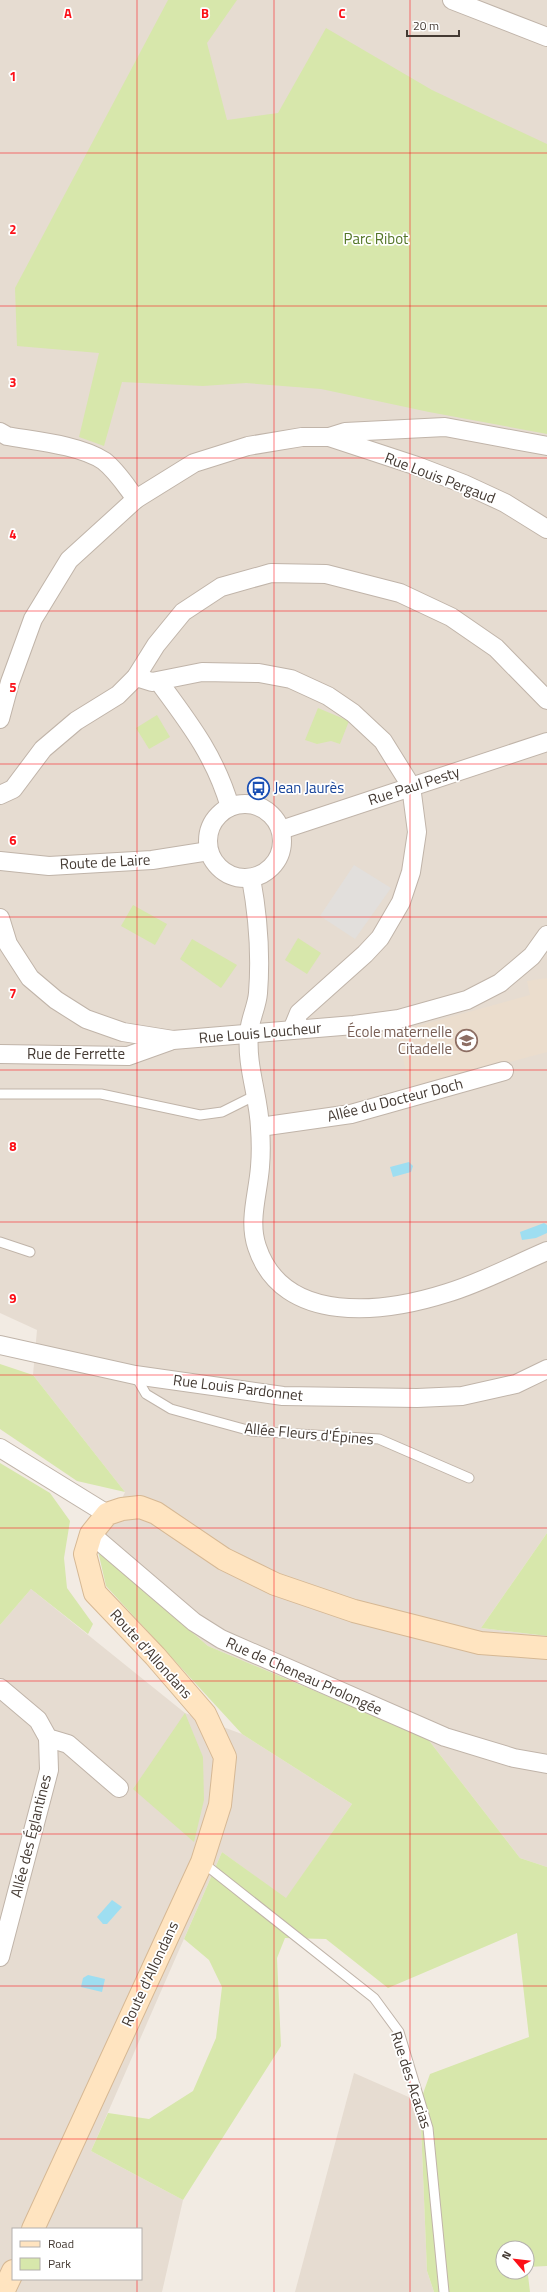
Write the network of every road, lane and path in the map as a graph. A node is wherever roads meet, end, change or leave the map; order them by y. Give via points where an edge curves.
1 (452, 0) edge
2 (493, 7) edge
3 (547, 37) edge
4 (329, 437) junction
5 (2, 438) edge
6 (547, 446) edge
7 (136, 499) junction
8 (547, 529) edge
9 (136, 677) junction
10 (159, 682) junction
11 (547, 700) edge
12 (0, 719) edge
13 (547, 742) edge
14 (411, 786) junction
15 (0, 795) edge
16 (230, 807) junction
17 (281, 830) junction
18 (209, 851) junction
19 (0, 861) edge
20 (251, 878) junction
21 (0, 918) edge
22 (547, 935) edge
23 (292, 1030) junction
24 (248, 1034) junction
25 (173, 1040) junction
26 (0, 1054) edge
27 (504, 1071) dead end
28 (0, 1094) edge
29 (254, 1096) junction
30 (260, 1127) junction
31 (0, 1242) edge
32 (547, 1251) edge
33 (30, 1252) dead end
34 (0, 1345) edge
35 (547, 1369) edge
36 (135, 1375) junction
37 (0, 1448) edge
38 (469, 1478) dead end
39 (107, 1514) junction
40 (91, 1534) junction
41 (547, 1648) edge
42 (0, 1688) edge
43 (48, 1738) junction
44 (547, 1764) edge
45 (119, 1788) dead end
46 (202, 1862) junction
47 (0, 1957) edge
48 (32, 2228) edge
49 (12, 2273) edge
50 (3, 2292) edge
51 (444, 2292) edge

1 - 2 street
2 - 3 street
4 - 6 street via 345,432 445,427
4 - 7 street via 302,437 248,446 194,463
4 - 8 street, Rue Louis Pergaud via 464,484 505,503
5 - 7 street via 89,453 104,462
7 - 12 street via 69,560 33,619 10,682
9 - 10 street
9 - 11 street via 156,645 183,612 221,587 271,573 326,574 400,593 452,617 496,648
9 - 15 street via 118,695 76,721 43,749 13,789
10 - 14 street via 202,672 258,673 291,679 328,696 353,713 383,741
10 - 16 street via 198,735 222,778
13 - 14 street, Rue Paul Pesty
14 - 17 street, Rue Paul Pesty
14 - 23 street via 417,832 412,872 401,902 380,938 366,954 299,1013
16 - 17 street via 249,804 266,810
16 - 18 street via 221,812 210,830
17 - 20 street via 283,842 274,866 263,874
18 - 19 street, Route de Laire via 152,860 49,866
18 - 20 street via 221,869 240,878
20 - 24 street via 258,917 258,995
21 - 25 street, Rue Louis Loucheur via 8,944 30,978 56,1000 86,1019 123,1032
22 - 23 street, Rue Louis Loucheur via 532,956 500,983 466,1000 399,1019
23 - 24 street, Rue Louis Loucheur
24 - 25 street, Rue Louis Loucheur
24 - 29 street
25 - 26 street, Rue de Ferrette via 128,1056
27 - 30 street, Allée du Docteur Doch via 351,1114
28 - 29 lane via 101,1094 200,1115 222,1112
29 - 30 street
30 - 32 street via 260,1166 253,1219 256,1246 271,1273 283,1286 304,1299 341,1308 380,1308 447,1293
31 - 33 lane
34 - 36 street, Rue Louis Pardonnet
35 - 36 street, Rue Louis Pardonnet via 516,1384 462,1396 417,1398 283,1396
36 - 38 lane, Allée Fleurs d'Épines via 146,1394 171,1409 251,1431 379,1439
37 - 39 street
39 - 40 main road, Route d'Allondans
39 - 41 main road via 140,1507 156,1512 224,1559 275,1584 354,1611 480,1643
40 - 44 street, Rue de Cheneau Prolongée via 194,1622 220,1639 445,1737 514,1758
40 - 46 main road, Route d'Allondans via 85,1554 95,1593 155,1656 205,1714 225,1757 220,1805
42 - 43 street via 38,1720
43 - 45 street via 68,1744
43 - 47 street, Allée des Églantines via 49,1770
46 - 48 main road, Route d'Allondans
46 - 51 lane, Rue des Acacias via 374,1998 399,2032 428,2128
49 - 50 main road

